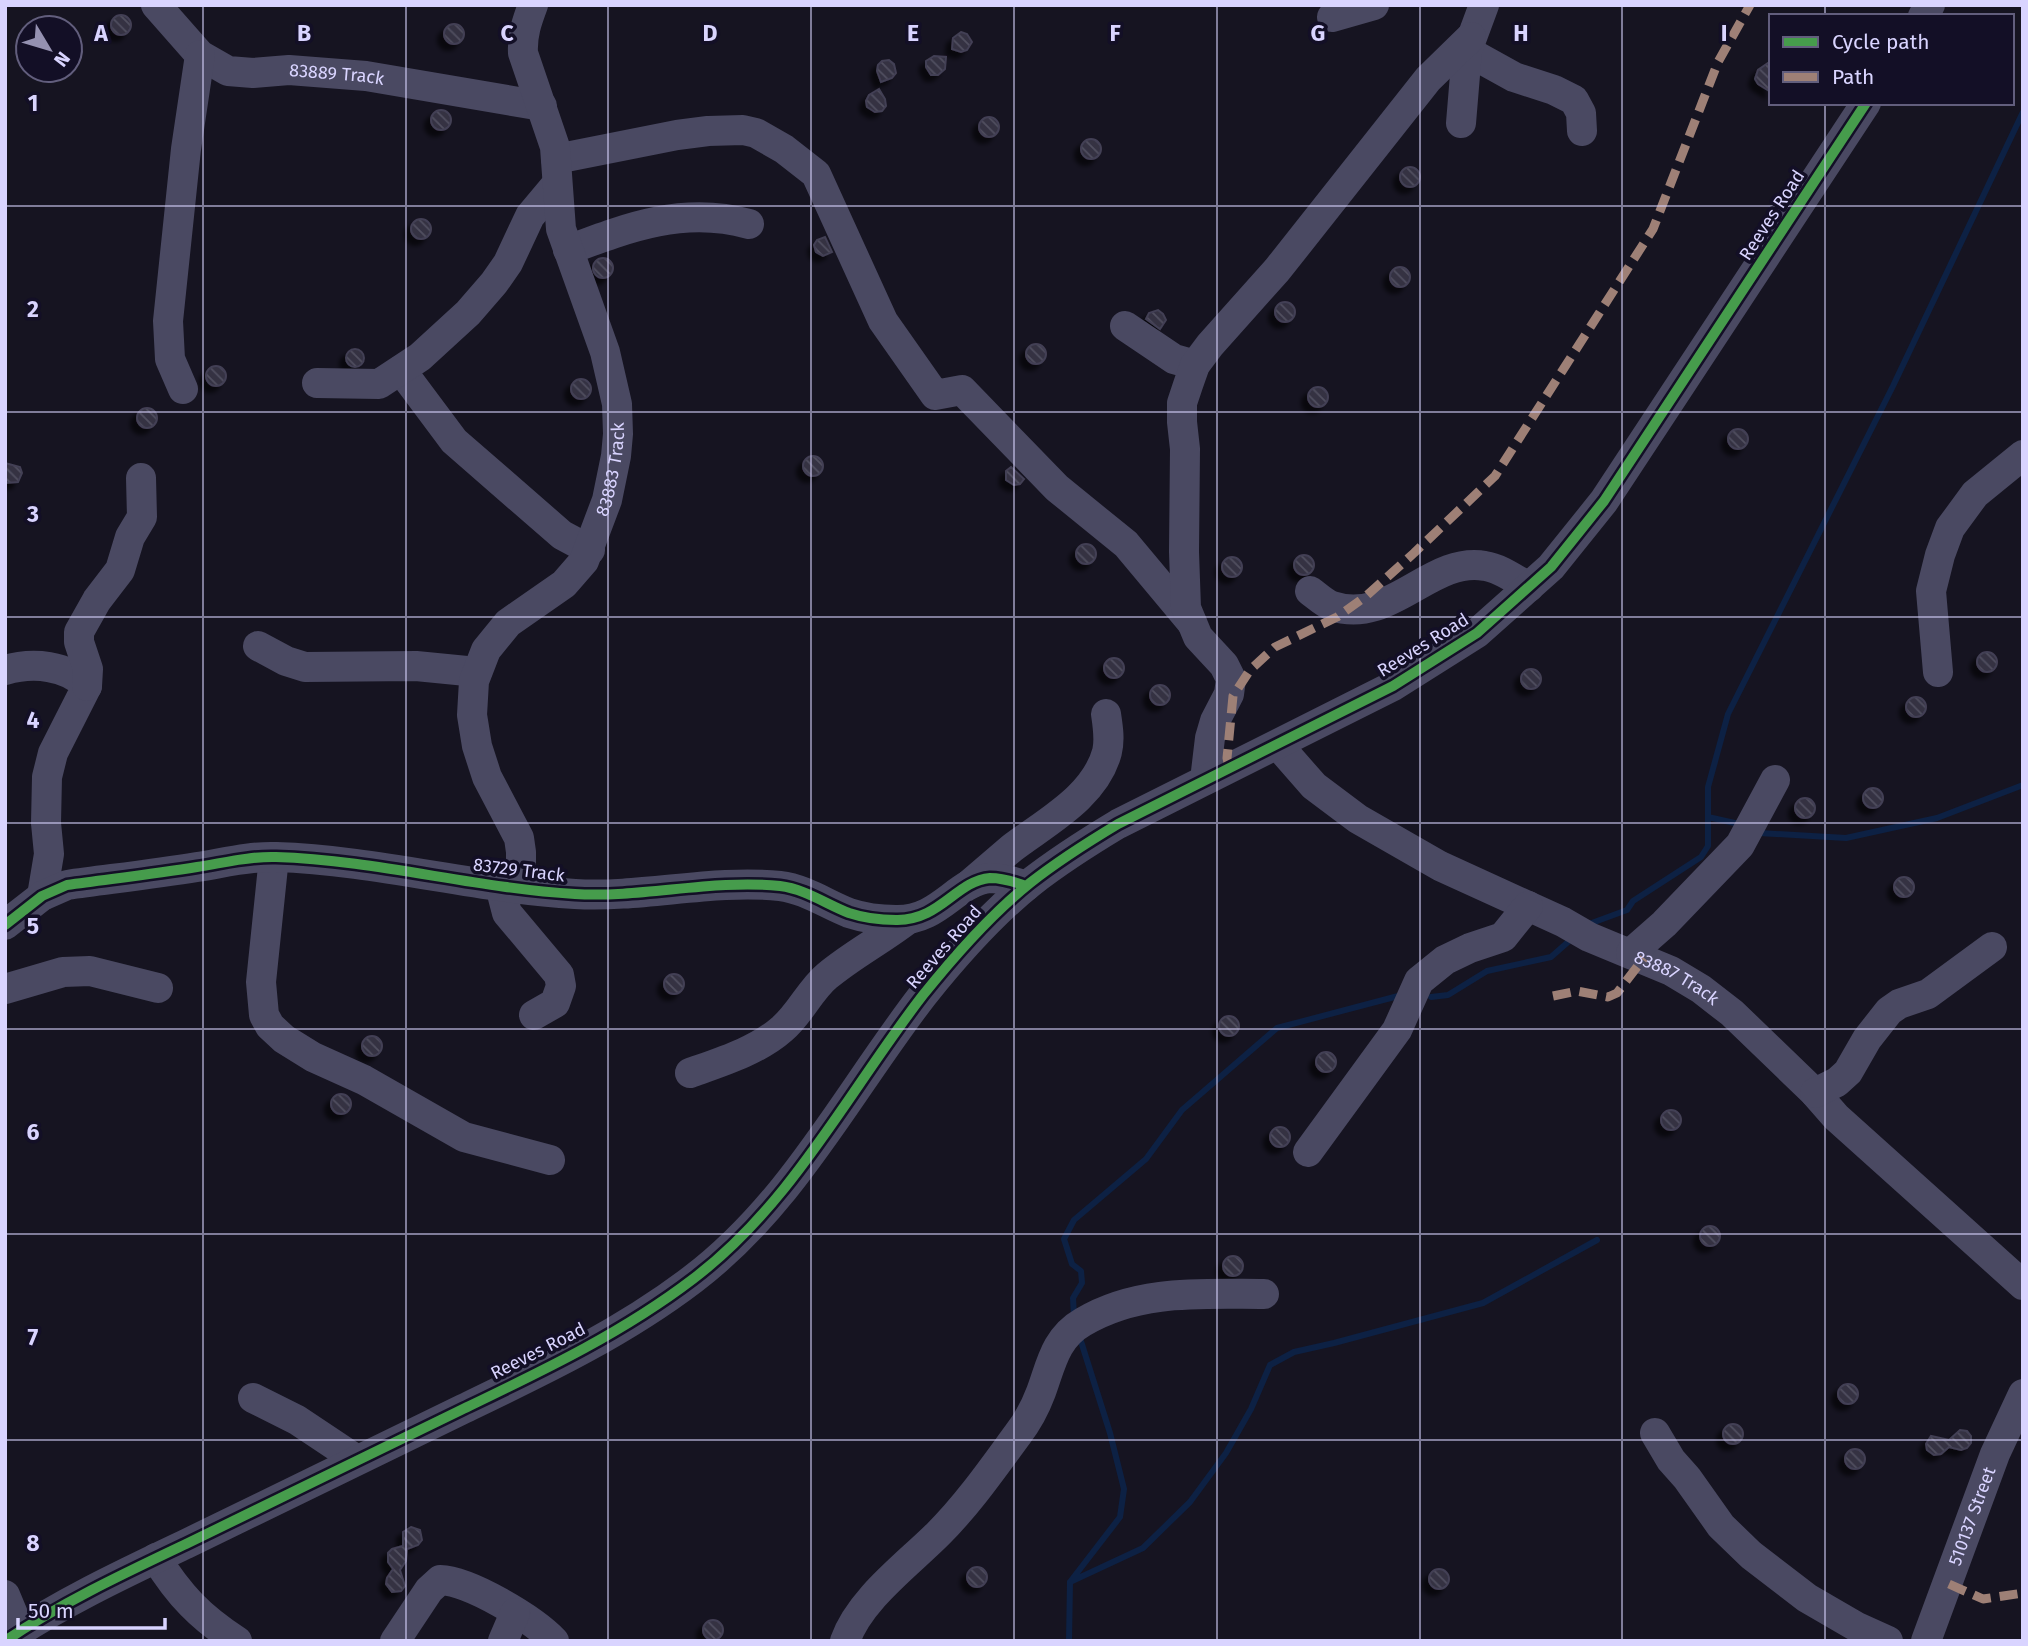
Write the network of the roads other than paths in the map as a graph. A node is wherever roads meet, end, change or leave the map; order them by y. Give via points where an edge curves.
1 (156, 5) edge
2 (1374, 5) edge
3 (1484, 5) edge
4 (523, 12) edge
5 (1332, 17) dead end
6 (1469, 44) junction
7 (200, 55) junction
8 (1865, 105) edge
9 (542, 106) junction
10 (1461, 123) dead end
11 (1582, 131) dead end
12 (556, 172) junction
13 (750, 224) dead end
14 (568, 250) junction
15 (1125, 326) dead end
16 (1195, 365) junction
17 (401, 370) junction
18 (317, 383) dead end
19 (183, 388) dead end
20 (2023, 455) edge
21 (141, 478) dead end
22 (590, 550) junction
23 (1529, 587) junction
24 (1310, 591) dead end
25 (1192, 623) junction
26 (258, 646) dead end
27 (5, 670) edge
28 (477, 672) junction
29 (1938, 672) dead end
30 (87, 686) junction
31 (1106, 714) dead end
32 (1278, 745) junction
33 (1205, 780) junction
34 (1774, 780) dead end
35 (274, 857) junction
36 (1026, 886) junction
37 (966, 887) junction
38 (511, 888) junction
39 (42, 896) junction
40 (1528, 906) junction
41 (907, 920) junction
42 (5, 925) edge
43 (1992, 947) dead end
44 (1631, 953) junction
45 (158, 988) dead end
46 (5, 989) edge
47 (534, 1014) dead end
48 (690, 1073) dead end
49 (1815, 1093) junction
50 (1308, 1152) dead end
51 (550, 1160) dead end
52 (2023, 1284) edge
53 (1264, 1294) dead end
54 (2023, 1394) edge
55 (253, 1398) dead end
56 (1655, 1433) dead end
57 (357, 1460) junction
58 (156, 1558) junction
59 (5, 1595) edge
60 (515, 1613) junction
61 (13, 1636) edge
62 (237, 1641) edge
63 (395, 1641) edge
64 (503, 1641) edge
65 (554, 1641) edge
66 (845, 1641) edge
67 (1888, 1641) edge
68 (1926, 1641) edge

1 - 7 street, 83889 Track
2 - 5 street
3 - 6 street
4 - 9 street, 83883 Track via 523,52
6 - 10 street
6 - 11 street via 1514,77 1574,100 1581,113
6 - 16 street via 1427,79
7 - 9 street, 83889 Track via 238,73 289,70 366,76
7 - 19 street via 168,321 170,359
8 - 23 street, Reeves Road via 1604,501
9 - 12 street, 83883 Track via 552,134
12 - 14 street, 83883 Track via 561,229
12 - 17 street via 494,283 468,313
12 - 25 street via 677,135 743,130 757,133 794,156 816,173 883,321 934,395 962,390 1057,488 1126,544
13 - 14 street via 705,217 649,222
14 - 22 street, 83883 Track via 605,352 617,404 616,456
15 - 16 street via 1174,359
16 - 25 street via 1182,403 1186,608
17 - 18 street via 379,384
17 - 22 street via 454,441 562,535
20 - 29 street via 1975,494 1950,528 1931,591
21 - 30 street via 142,517 120,570 79,632
22 - 28 street, 83883 Track via 564,584 508,623 485,650
23 - 24 street via 1488,566 1472,565 1451,568 1382,604 1347,610 1329,606
23 - 32 street, Reeves Road via 1477,633 1433,662
25 - 33 street via 1231,679 1229,694 1214,722
26 - 28 street via 305,667 416,666
27 - 30 street via 60,668
28 - 38 street, 83883 Track via 472,715 477,746 486,777 519,838
30 - 39 street via 53,753 47,777 49,854
31 - 37 street via 1107,753 1086,788 1063,812
32 - 33 street, Reeves Road
32 - 40 street, 83887 Track via 1314,786 1358,819 1440,866
33 - 36 street, Reeves Road via 1118,824
34 - 44 street via 1740,845
35 - 38 street, 83729 Track
35 - 39 street, 83729 Track via 66,885
35 - 51 street via 261,982 270,1026 313,1057 364,1080 464,1137
36 - 37 street, 83729 Track via 987,878
36 - 57 street, Reeves Road via 973,936 922,997 761,1217 696,1277 575,1353
37 - 41 street, 83729 Track via 930,913
38 - 41 street, 83729 Track via 596,894 781,886 866,918
38 - 47 street, 83883 Track via 507,913 559,975 561,986 555,1003
39 - 42 street, 83729 Track
40 - 44 street, 83887 Track
40 - 50 street via 1503,937 1445,960 1419,981 1396,1030
41 - 48 street via 824,979 783,1029 762,1043
43 - 49 street via 1928,994 1889,1011 1848,1072
44 - 49 street, 83887 Track via 1715,999
45 - 46 street via 90,971 62,972
49 - 52 street, 83887 Track
53 - 66 street via 1143,1299 1101,1312 1068,1332 1051,1359 1037,1402 1020,1431 939,1532 852,1622
54 - 68 street, 510137 Street
55 - 57 street via 297,1420
56 - 67 street via 1721,1526 1751,1555 1807,1598
57 - 58 street, Reeves Road
58 - 61 street, Reeves Road
58 - 62 street via 186,1601
59 - 61 street
60 - 63 street via 460,1583 440,1580
60 - 64 street
60 - 65 street

